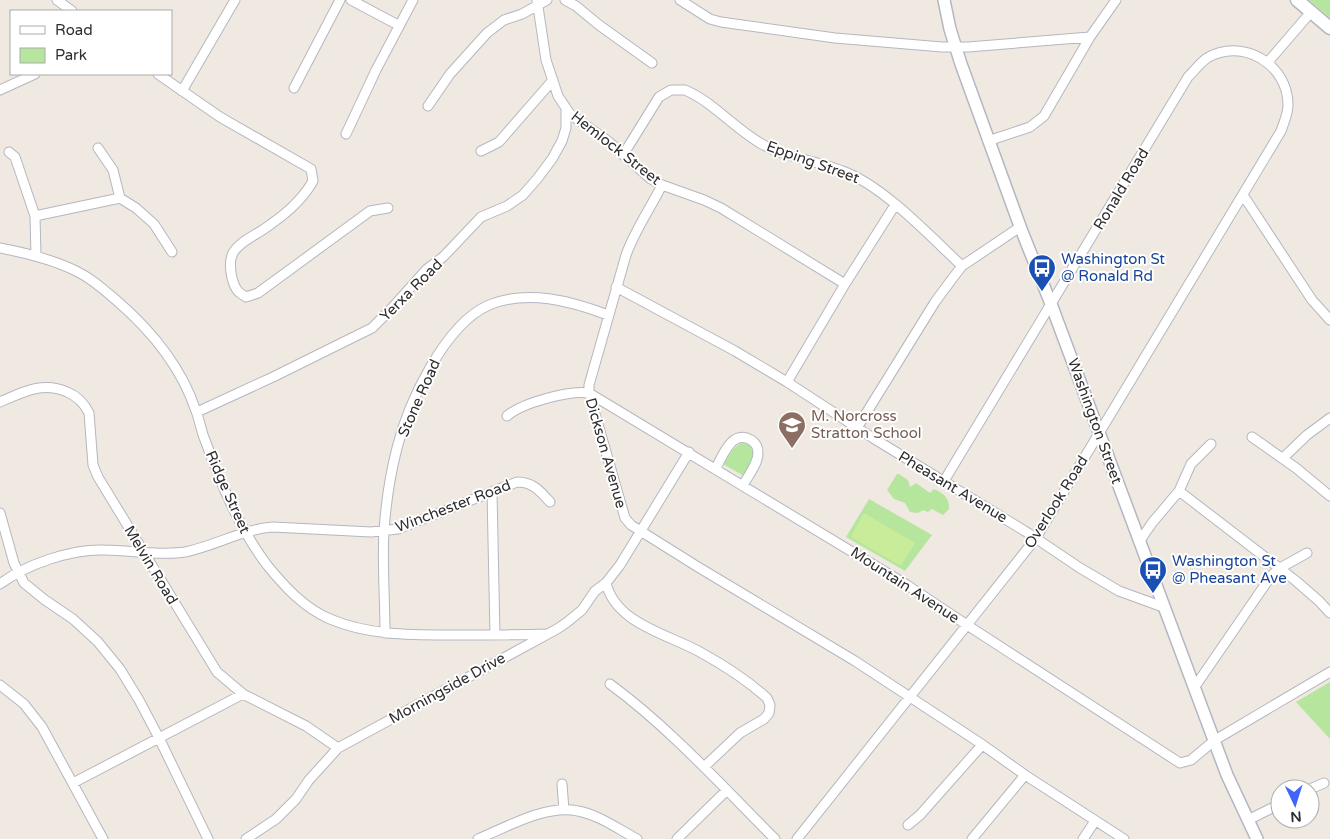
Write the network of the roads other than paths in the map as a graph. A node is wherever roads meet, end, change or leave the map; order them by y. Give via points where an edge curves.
1 (57, 0) edge
2 (235, 0) edge
3 (340, 0) edge
4 (351, 0) edge
5 (413, 0) edge
6 (564, 0) edge
7 (680, 0) edge
8 (944, 0) edge
9 (1116, 0) edge
10 (1297, 0) edge
11 (541, 2) edge
12 (71, 10) edge
13 (1311, 12) junction
14 (398, 26) junction
15 (1330, 28) edge
16 (1090, 37) junction
17 (955, 48) junction
18 (1268, 62) junction
19 (652, 63) dead end
20 (33, 75) edge
21 (159, 75) edge
22 (553, 80) junction
23 (294, 88) dead end
24 (0, 90) edge
25 (182, 91) junction
26 (428, 106) dead end
27 (566, 108) junction
28 (346, 134) dead end
29 (988, 140) junction
30 (98, 148) dead end
31 (481, 151) dead end
32 (9, 152) dead end
33 (624, 156) junction
34 (662, 185) junction
35 (1243, 195) junction
36 (120, 198) junction
37 (895, 205) junction
38 (388, 208) dead end
39 (35, 216) junction
40 (1020, 227) junction
41 (0, 248) edge
42 (172, 252) dead end
43 (36, 256) junction
44 (962, 266) junction
45 (845, 284) junction
46 (616, 287) junction
47 (1051, 304) junction
48 (608, 315) junction
49 (1330, 320) edge
50 (787, 382) junction
51 (589, 393) junction
52 (0, 402) edge
53 (196, 412) junction
54 (507, 416) dead end
55 (1330, 418) edge
56 (857, 428) junction
57 (1099, 432) junction
58 (1252, 437) dead end
59 (1211, 444) dead end
60 (689, 452) junction
61 (1283, 458) junction
62 (716, 468) junction
63 (944, 481) junction
64 (743, 485) junction
65 (1178, 491) junction
66 (492, 492) junction
67 (1330, 496) edge
68 (550, 502) dead end
69 (0, 513) edge
70 (640, 531) junction
71 (245, 532) junction
72 (384, 532) junction
73 (1036, 538) junction
74 (1140, 542) junction
75 (144, 552) junction
76 (1307, 552) dead end
77 (1280, 568) junction
78 (18, 574) junction
79 (0, 584) edge
80 (606, 584) junction
81 (1164, 607) junction
82 (1330, 613) edge
83 (966, 625) junction
84 (385, 633) junction
85 (547, 634) junction
86 (495, 635) junction
87 (1330, 672) edge
88 (610, 684) dead end
89 (0, 685) edge
90 (1194, 688) junction
91 (243, 694) junction
92 (910, 697) junction
93 (158, 738) junction
94 (1215, 740) junction
95 (982, 745) junction
96 (338, 748) junction
97 (704, 767) junction
98 (1025, 775) junction
99 (74, 783) junction
100 (1324, 783) dead end
101 (562, 784) dead end
102 (1320, 785) edge
103 (727, 790) junction
104 (1270, 809) edge
105 (564, 810) junction
106 (1248, 820) junction
107 (1095, 821) junction
108 (908, 825) dead end
109 (102, 839) edge
110 (208, 839) edge
111 (246, 839) edge
112 (478, 839) edge
113 (637, 839) edge
114 (677, 839) edge
115 (776, 839) edge
116 (797, 839) edge
117 (972, 839) edge
118 (1083, 839) edge
119 (1124, 839) edge
120 (1257, 839) edge

1 - 12 street
2 - 25 street
3 - 23 street
4 - 14 street
5 - 14 street
6 - 19 street
7 - 17 street via 710,19 721,22 835,38
8 - 17 street, Washington Street
9 - 16 street
10 - 13 main road
11 - 22 street, Hemlock Street via 546,60
11 - 26 street via 504,20 487,33 450,74
13 - 15 main road
13 - 18 street
14 - 28 street
16 - 17 street
16 - 29 street via 1044,116 1030,127
17 - 29 street, Washington Street
18 - 35 street, Overlook Road via 1286,93 1286,117
18 - 47 street, Ronald Road via 1236,51 1208,58 1188,77
20 - 24 street
21 - 25 street
22 - 27 street, Hemlock Street
22 - 31 street via 499,142
25 - 38 street via 220,117 311,169 313,181 306,193 290,210 234,252 230,262 232,277 237,290 246,297 258,293 370,211
27 - 33 street, Hemlock Street
27 - 53 street, Yerxa Road via 562,141 537,179 515,200 481,217 372,328
29 - 40 street, Washington Street
30 - 36 street via 112,170
32 - 39 street via 15,157
33 - 34 street, Hemlock Street
33 - 37 street, Epping Street via 659,98 667,91 681,89 764,146 849,173
34 - 45 street, Hemlock Street via 721,208
34 - 46 street, Dickson Avenue via 630,242
35 - 49 street via 1312,300
35 - 57 street, Overlook Road
36 - 39 street
36 - 42 street via 154,224
37 - 44 street, Epping Street
37 - 45 street
39 - 43 street
40 - 44 street
40 - 47 street, Washington Street
41 - 43 street, Ridge Street
43 - 53 street, Ridge Street via 76,271 138,319 172,362
44 - 56 street via 939,296
45 - 50 street
46 - 48 street, Dickson Avenue
46 - 50 street, Pheasant Avenue
47 - 57 street, Washington Street
47 - 63 street, Ronald Road
48 - 51 street, Dickson Avenue
48 - 72 street, Stone Road via 564,301 525,298 491,304 457,328 430,368 408,418 390,483
50 - 56 street, Pheasant Avenue
51 - 54 street via 572,393 523,406
51 - 60 street, Mountain Avenue
51 - 70 street, Dickson Avenue via 624,518
52 - 75 street, Melvin Road via 49,386 79,399 86,406 93,465
53 - 71 street, Ridge Street
55 - 61 street
56 - 63 street, Pheasant Avenue
57 - 73 street, Overlook Road
57 - 74 street, Washington Street
58 - 61 street
59 - 65 street via 1191,464
60 - 62 street, Mountain Avenue
60 - 70 street, Morningside Drive
61 - 67 street
62 - 64 street, Mountain Avenue
62 - 64 street via 731,441 739,438 750,440 756,444 757,460
63 - 73 street, Pheasant Avenue
64 - 83 street, Mountain Avenue via 908,585
65 - 74 street
65 - 77 street
66 - 68 street, Winchester Road via 517,482 527,482
66 - 72 street, Winchester Road via 411,525
66 - 86 street
69 - 78 street
70 - 80 street, Morningside Drive
70 - 92 street, Dickson Avenue
71 - 72 street, Winchester Road via 273,527
71 - 75 street, Winchester Road via 186,552
71 - 84 street, Ridge Street via 285,586 313,609 346,625
72 - 84 street, Stone Road
73 - 81 street, Pheasant Avenue via 1119,591
73 - 83 street, Overlook Road
74 - 81 street, Washington Street
75 - 78 street, Winchester Road via 86,550 54,558
75 - 91 street, Melvin Road via 212,666 228,684
76 - 77 street
77 - 82 street
77 - 90 street via 1262,588
78 - 79 street, Winchester Road
78 - 93 street via 24,583 73,619 110,656
80 - 85 street, Morningside Drive via 596,590 574,617
80 - 97 street via 612,599 636,621 699,651 768,698 769,713 764,719 740,733
81 - 90 street, Washington Street
83 - 92 street, Overlook Road
83 - 94 street, Mountain Avenue via 1180,763 1190,760
84 - 86 street, Ridge Street
85 - 86 street, Ridge Street
85 - 96 street, Morningside Drive
87 - 94 street
88 - 97 street
89 - 99 street via 24,704 42,727
90 - 94 street, Washington Street
91 - 93 street
91 - 96 street, Melvin Road via 306,726
92 - 95 street, Dickson Avenue
92 - 116 street, Overlook Road
93 - 99 street
93 - 110 street
94 - 106 street, Washington Street
95 - 98 street, Dickson Avenue
95 - 108 street
96 - 111 street, Morningside Drive via 276,819
97 - 103 street
98 - 107 street, Dickson Avenue
98 - 117 street
99 - 109 street
100 - 102 street
101 - 105 street
103 - 114 street
103 - 115 street
104 - 106 street
105 - 112 street via 548,811
105 - 113 street via 588,814
106 - 120 street, Washington Street
107 - 118 street
107 - 119 street, Dickson Avenue

